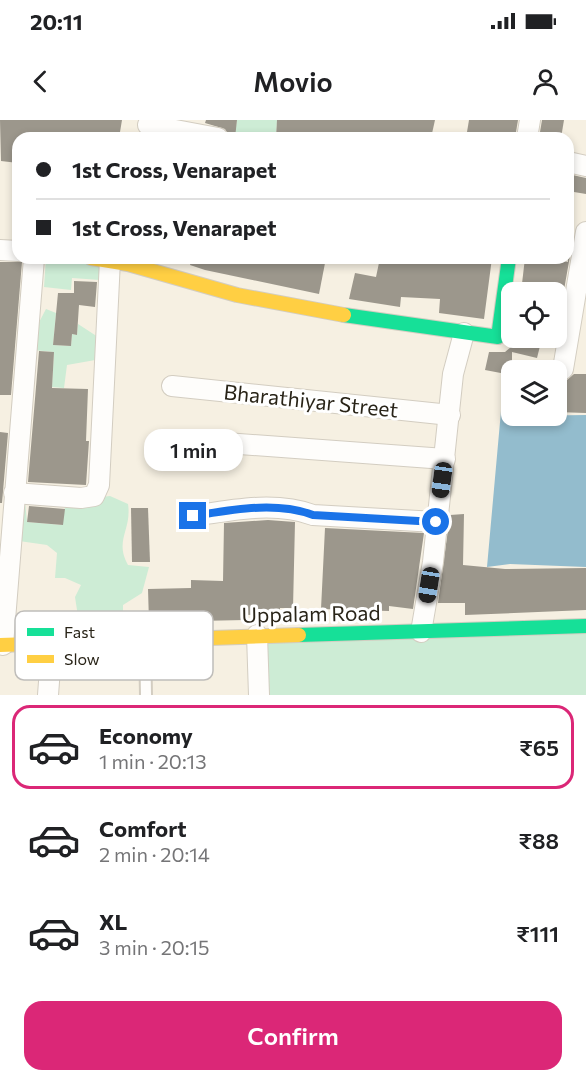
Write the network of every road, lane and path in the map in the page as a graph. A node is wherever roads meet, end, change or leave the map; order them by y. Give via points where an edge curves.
1 (148, 125) dead end
2 (186, 132) edge
3 (586, 232) edge
4 (33, 264) edge
5 (100, 264) edge
6 (119, 264) edge
7 (508, 264) edge
8 (464, 333) junction
9 (565, 360) edge
10 (172, 386) dead end
11 (450, 415) junction
12 (212, 441) dead end
13 (446, 459) junction
14 (14, 493) junction
15 (193, 516) dead end
16 (436, 522) junction
17 (586, 626) edge
18 (421, 632) junction
19 (257, 635) junction
20 (213, 637) edge
21 (1, 645) edge
22 (49, 680) edge
23 (146, 680) edge
24 (48, 695) edge
25 (146, 695) edge
26 (259, 695) edge

1 - 2 street
3 - 9 street
4 - 14 street
5 - 14 street via 99,485 94,496 81,498
6 - 8 main road via 234,294
7 - 8 main road via 498,337
8 - 11 street via 453,374
10 - 11 street, Bharathiyar Street
11 - 13 street
12 - 13 street
13 - 16 street
14 - 21 street
15 - 16 street via 243,508 296,509 313,515
16 - 18 street
17 - 18 main road, Uppalam Road
18 - 19 main road, Uppalam Road
19 - 20 main road, Uppalam Road
19 - 26 street
22 - 24 street
23 - 25 lane

